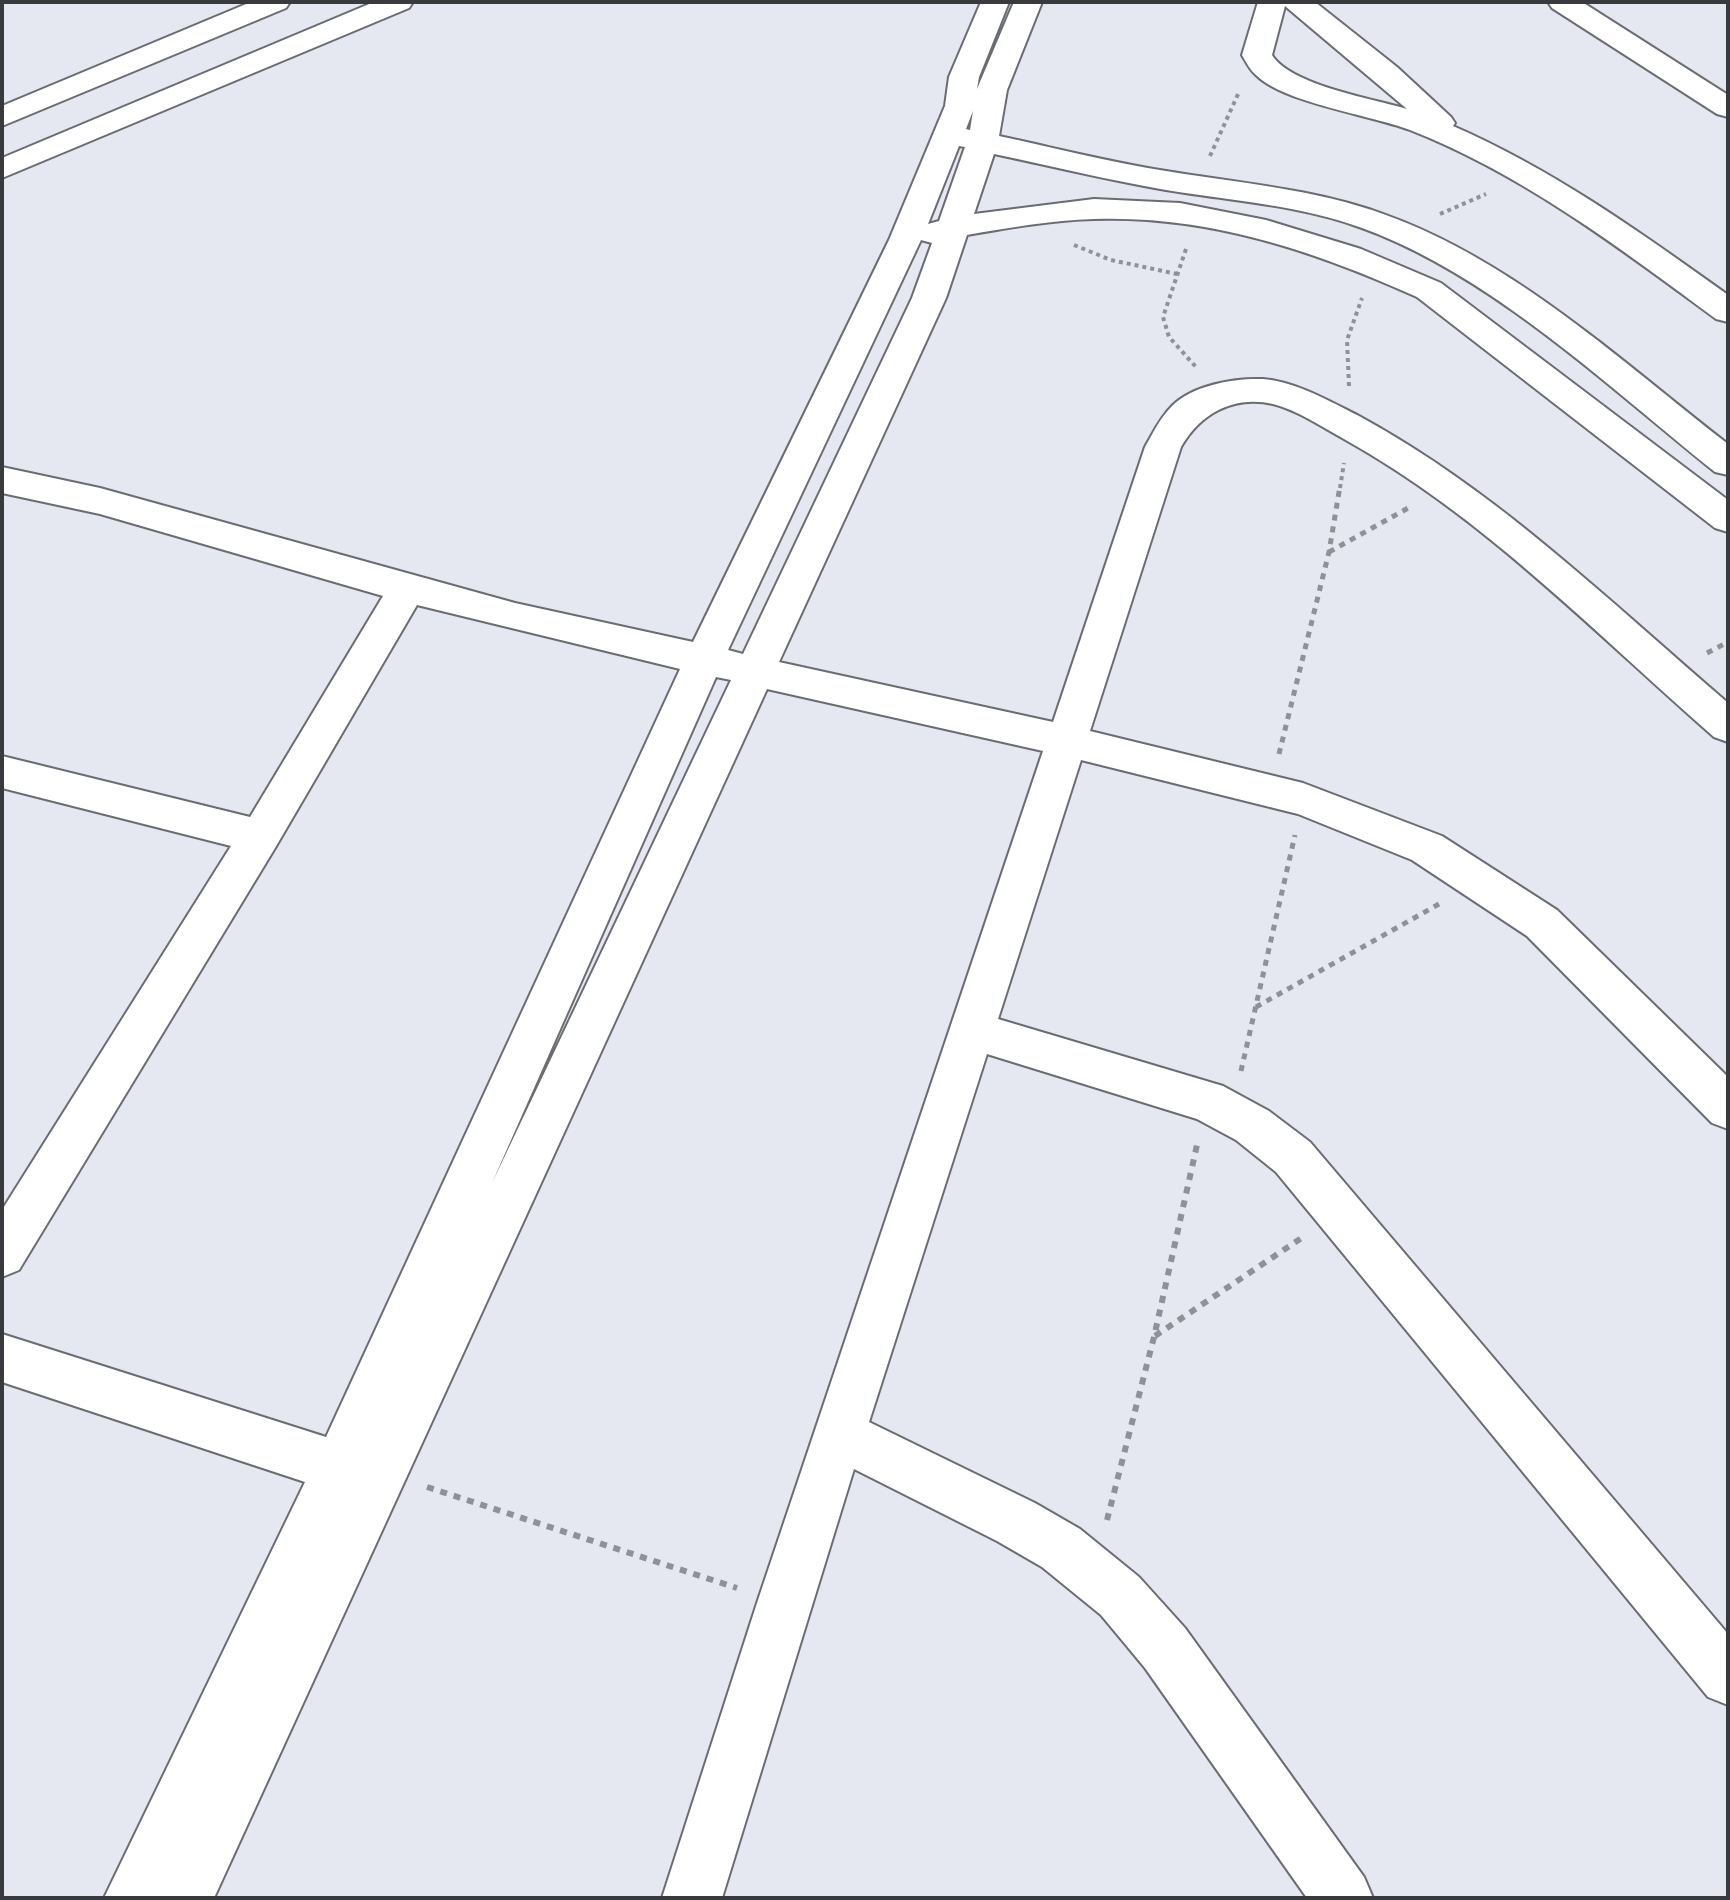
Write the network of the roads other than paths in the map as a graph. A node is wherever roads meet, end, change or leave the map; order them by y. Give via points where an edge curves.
1 (276, 2) edge
2 (399, 2) edge
3 (995, 2) edge
4 (1028, 2) edge
5 (1272, 2) edge
6 (1297, 2) edge
7 (1562, 2) edge
8 (240, 17) junction
9 (267, 57) junction
10 (97, 77) junction
11 (1728, 108) edge
12 (135, 113) junction
13 (2, 117) edge
14 (966, 138) junction
15 (1456, 139) junction
16 (2, 169) edge
17 (1159, 196) junction
18 (1197, 201) junction
19 (954, 227) junction
20 (905, 240) junction
21 (1728, 311) edge
22 (1728, 463) edge
23 (2, 480) edge
24 (1728, 519) edge
25 (407, 589) junction
26 (705, 657) junction
27 (755, 669) junction
28 (1728, 726) edge
29 (1066, 741) junction
30 (2, 772) edge
31 (260, 836) junction
32 (971, 1030) junction
33 (1728, 1108) edge
34 (2, 1254) edge
35 (2, 1358) edge
36 (839, 1434) junction
37 (359, 1469) junction
38 (1728, 1677) edge
39 (134, 1898) edge
40 (183, 1898) edge
41 (692, 1898) edge
42 (1343, 1898) edge

1 - 8 street
2 - 9 street
3 - 14 street via 964,77 960,106
4 - 14 street
5 - 15 street via 1257,55 1268,70
6 - 15 street via 1386,73
7 - 11 street
8 - 9 street via 231,30 232,43 246,53
8 - 10 street
9 - 12 street
10 - 12 street via 133,92
10 - 13 street
12 - 16 street
14 - 17 street
14 - 19 street
14 - 20 street
15 - 21 street via 1529,175
17 - 18 street
17 - 19 street
18 - 22 street via 1287,200 1399,232 1513,298
18 - 24 street via 1375,264 1429,290
19 - 20 street
19 - 27 street via 929,298
20 - 26 street
23 - 25 street via 100,501
25 - 26 street
25 - 31 street
26 - 27 street
26 - 37 street
27 - 29 street
27 - 37 street
28 - 29 street via 1446,487 1350,426 1264,391 1220,394 1184,414 1163,447
29 - 32 street
29 - 33 street via 1287,795 1427,848 1542,923
30 - 31 street
31 - 34 street
32 - 36 street
32 - 38 street via 1220,1106 1293,1157
35 - 37 street
36 - 41 street
36 - 42 street via 1016,1522 1061,1548 1120,1596 1165,1648
37 - 39 street
37 - 40 street

